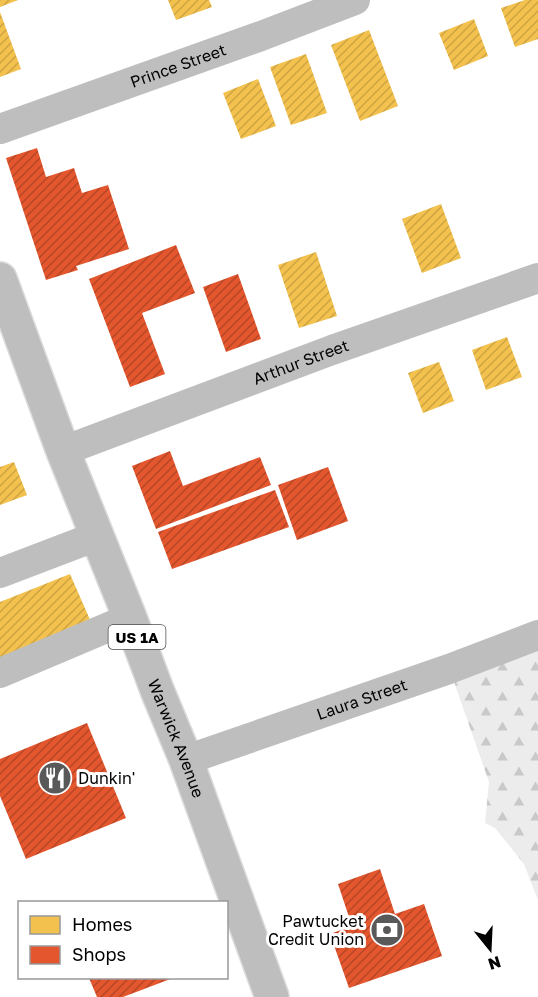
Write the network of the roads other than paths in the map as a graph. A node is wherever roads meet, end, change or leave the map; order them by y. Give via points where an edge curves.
1 (355, 0) edge
2 (0, 129) edge
3 (538, 278) edge
4 (0, 279) edge
5 (63, 451) junction
6 (97, 536) junction
7 (0, 573) edge
8 (130, 618) junction
9 (538, 635) edge
10 (0, 673) edge
11 (186, 760) junction
12 (272, 997) edge

1 - 2 street, Prince Street
3 - 5 street, Arthur Street
4 - 5 main road, Warwick Avenue / US 1A
5 - 6 main road, Warwick Avenue / US 1A
6 - 7 street
6 - 8 main road, Warwick Avenue / US 1A
8 - 10 street
8 - 11 main road, Warwick Avenue / US 1A
9 - 11 street, Laura Street
11 - 12 main road, Warwick Avenue / US 1A

